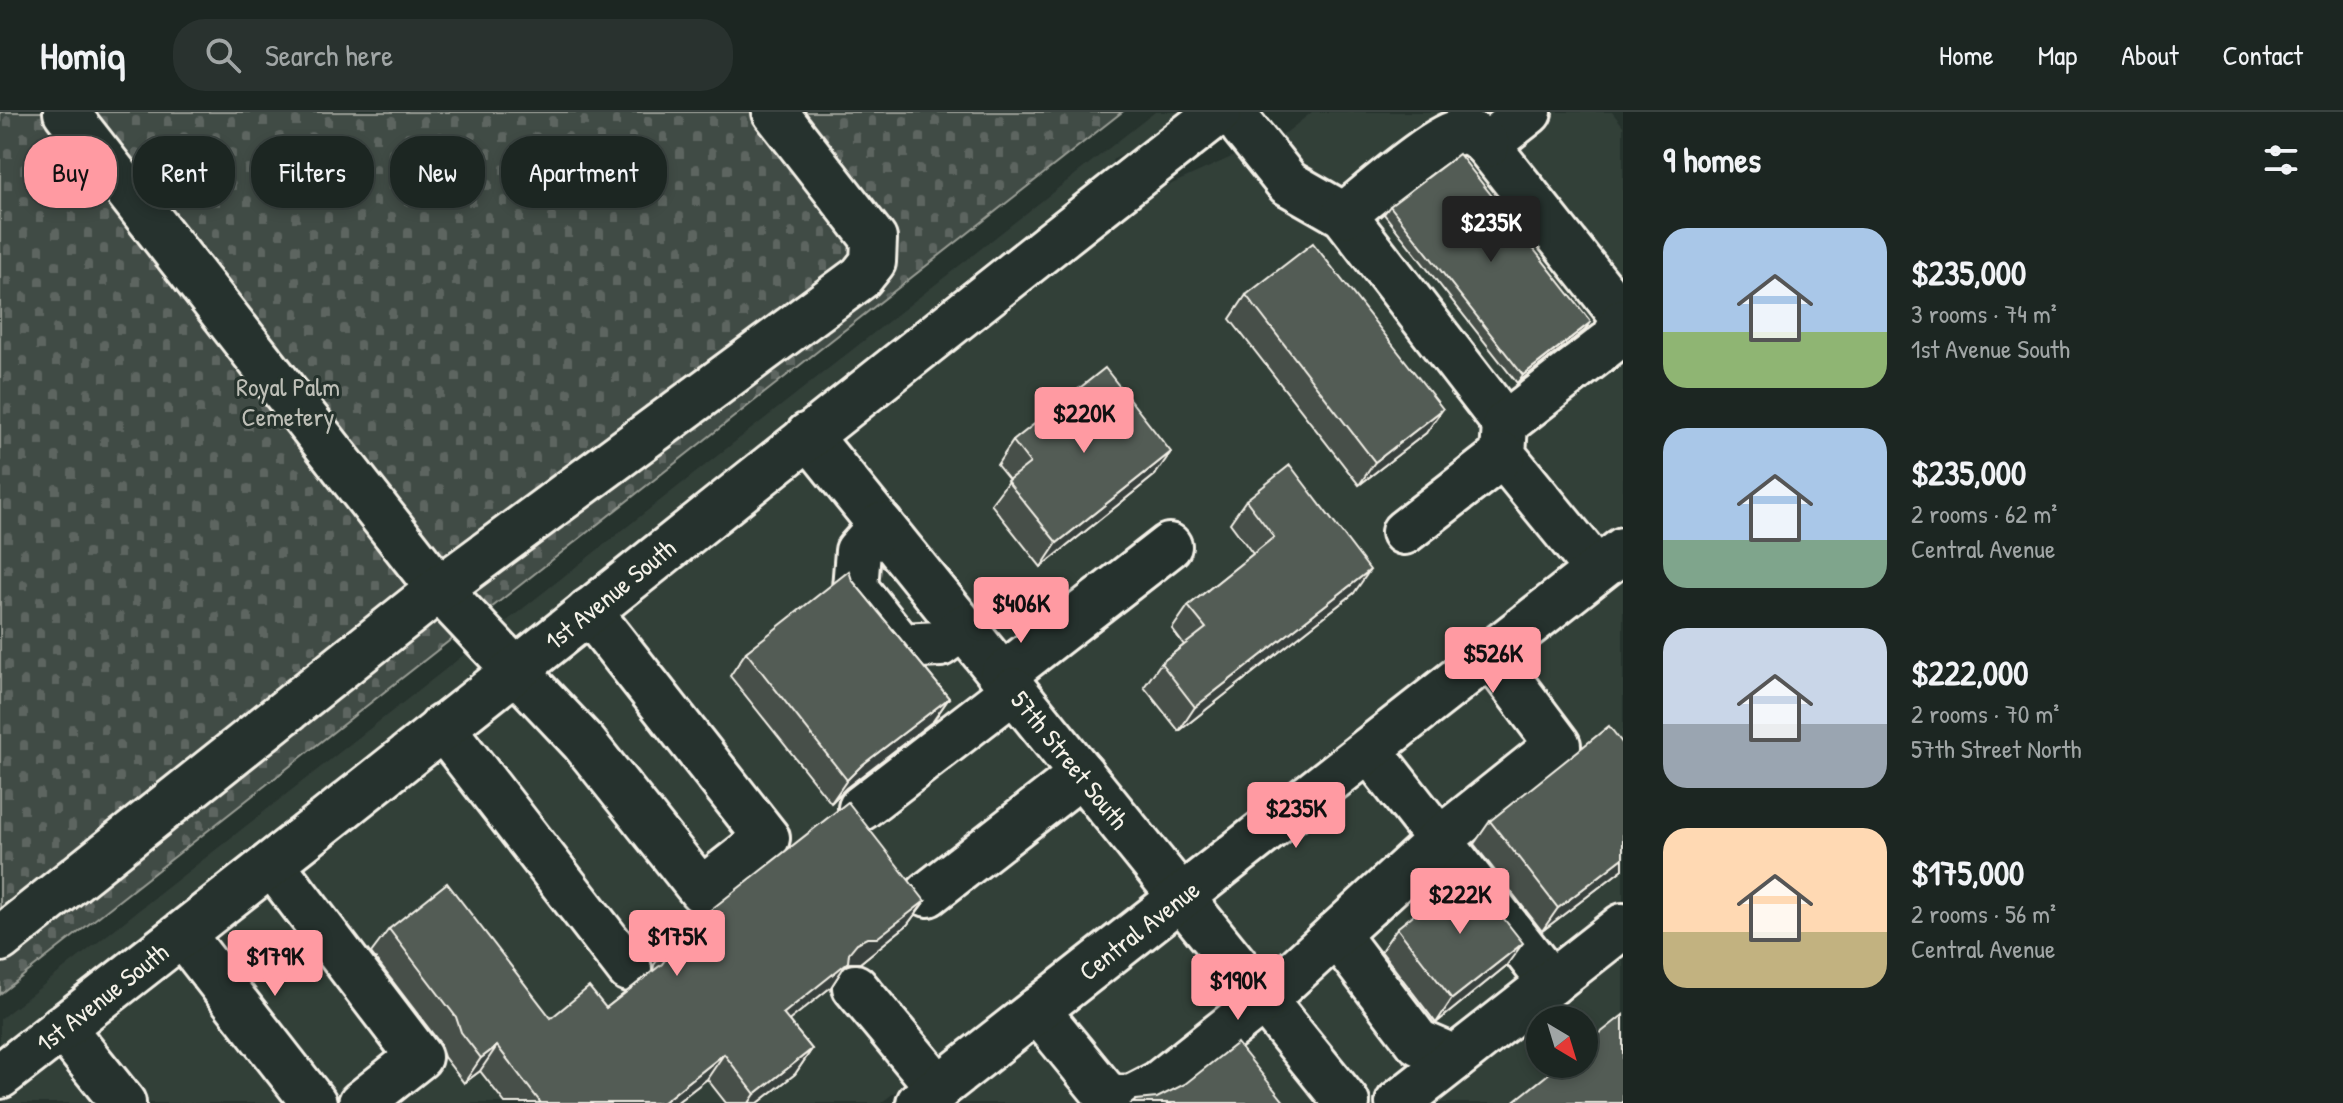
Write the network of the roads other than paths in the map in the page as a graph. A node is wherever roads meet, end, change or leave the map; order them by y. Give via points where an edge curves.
1 (66, 112) edge
2 (775, 112) edge
3 (1529, 112) edge
4 (1245, 117) edge
5 (1487, 145) junction
6 (1344, 215) junction
7 (1623, 319) edge
8 (808, 435) junction
9 (1504, 440) junction
10 (881, 525) junction
11 (1404, 532) dead end
12 (1169, 546) dead end
13 (1610, 560) edge
14 (439, 589) junction
15 (589, 611) junction
16 (964, 627) junction
17 (1490, 654) junction
18 (515, 670) junction
19 (1008, 683) junction
20 (442, 727) junction
21 (1369, 750) junction
22 (1082, 774) junction
23 (861, 808) dead end
24 (1438, 841) junction
25 (272, 864) junction
26 (928, 894) dead end
27 (1181, 897) junction
28 (1623, 926) edge
29 (1336, 934) junction
30 (183, 935) junction
31 (0, 939) edge
32 (629, 969) dead end
33 (1551, 983) junction
34 (855, 987) dead end
35 (1264, 1000) junction
36 (1037, 1010) junction
37 (62, 1027) junction
38 (1455, 1058) junction
39 (0, 1076) edge
40 (929, 1095) edge
41 (123, 1103) edge
42 (314, 1103) edge
43 (361, 1103) edge
44 (1347, 1103) edge
45 (1398, 1103) edge

1 - 14 main road
2 - 14 main road via 874,239 873,262 861,277
3 - 5 main road
4 - 6 main road via 1288,183
4 - 8 main road, 1st Avenue South via 1142,172
5 - 6 main road via 1473,133 1458,132 1439,141
5 - 7 main road
6 - 9 main road
7 - 9 main road via 1613,340
8 - 10 main road, 57th Street South
8 - 15 main road, 1st Avenue South
9 - 11 main road
9 - 13 main road
10 - 16 main road, 57th Street South
10 - 16 main road via 858,551 855,588 901,646 940,644
12 - 19 main road
13 - 17 main road, Central Avenue
14 - 18 main road
14 - 31 main road
15 - 18 main road, 1st Avenue South
15 - 18 main road via 767,838 701,890 584,743
16 - 19 main road, 57th Street South
17 - 21 main road, Central Avenue
17 - 24 main road via 1558,745
18 - 20 main road, 1st Avenue South
19 - 22 main road, 57th Street South
19 - 23 main road
20 - 25 main road, 1st Avenue South
20 - 32 main road
21 - 24 main road
21 - 27 main road, Central Avenue
22 - 26 main road
22 - 27 main road, 57th Street South
24 - 29 main road
24 - 33 main road
25 - 30 main road, 1st Avenue South
25 - 43 main road via 419,1057
27 - 35 main road, 57th Street South
27 - 36 main road, Central Avenue
28 - 33 main road
29 - 35 main road
29 - 38 main road via 1418,1042
30 - 37 main road, 1st Avenue South
30 - 42 main road
33 - 38 main road
34 - 40 main road
35 - 36 main road via 1158,1084 1131,1098 1104,1092
35 - 44 main road, 57th Street South
36 - 40 main road, Central Avenue
37 - 39 main road, 1st Avenue South
37 - 41 main road
38 - 45 main road

